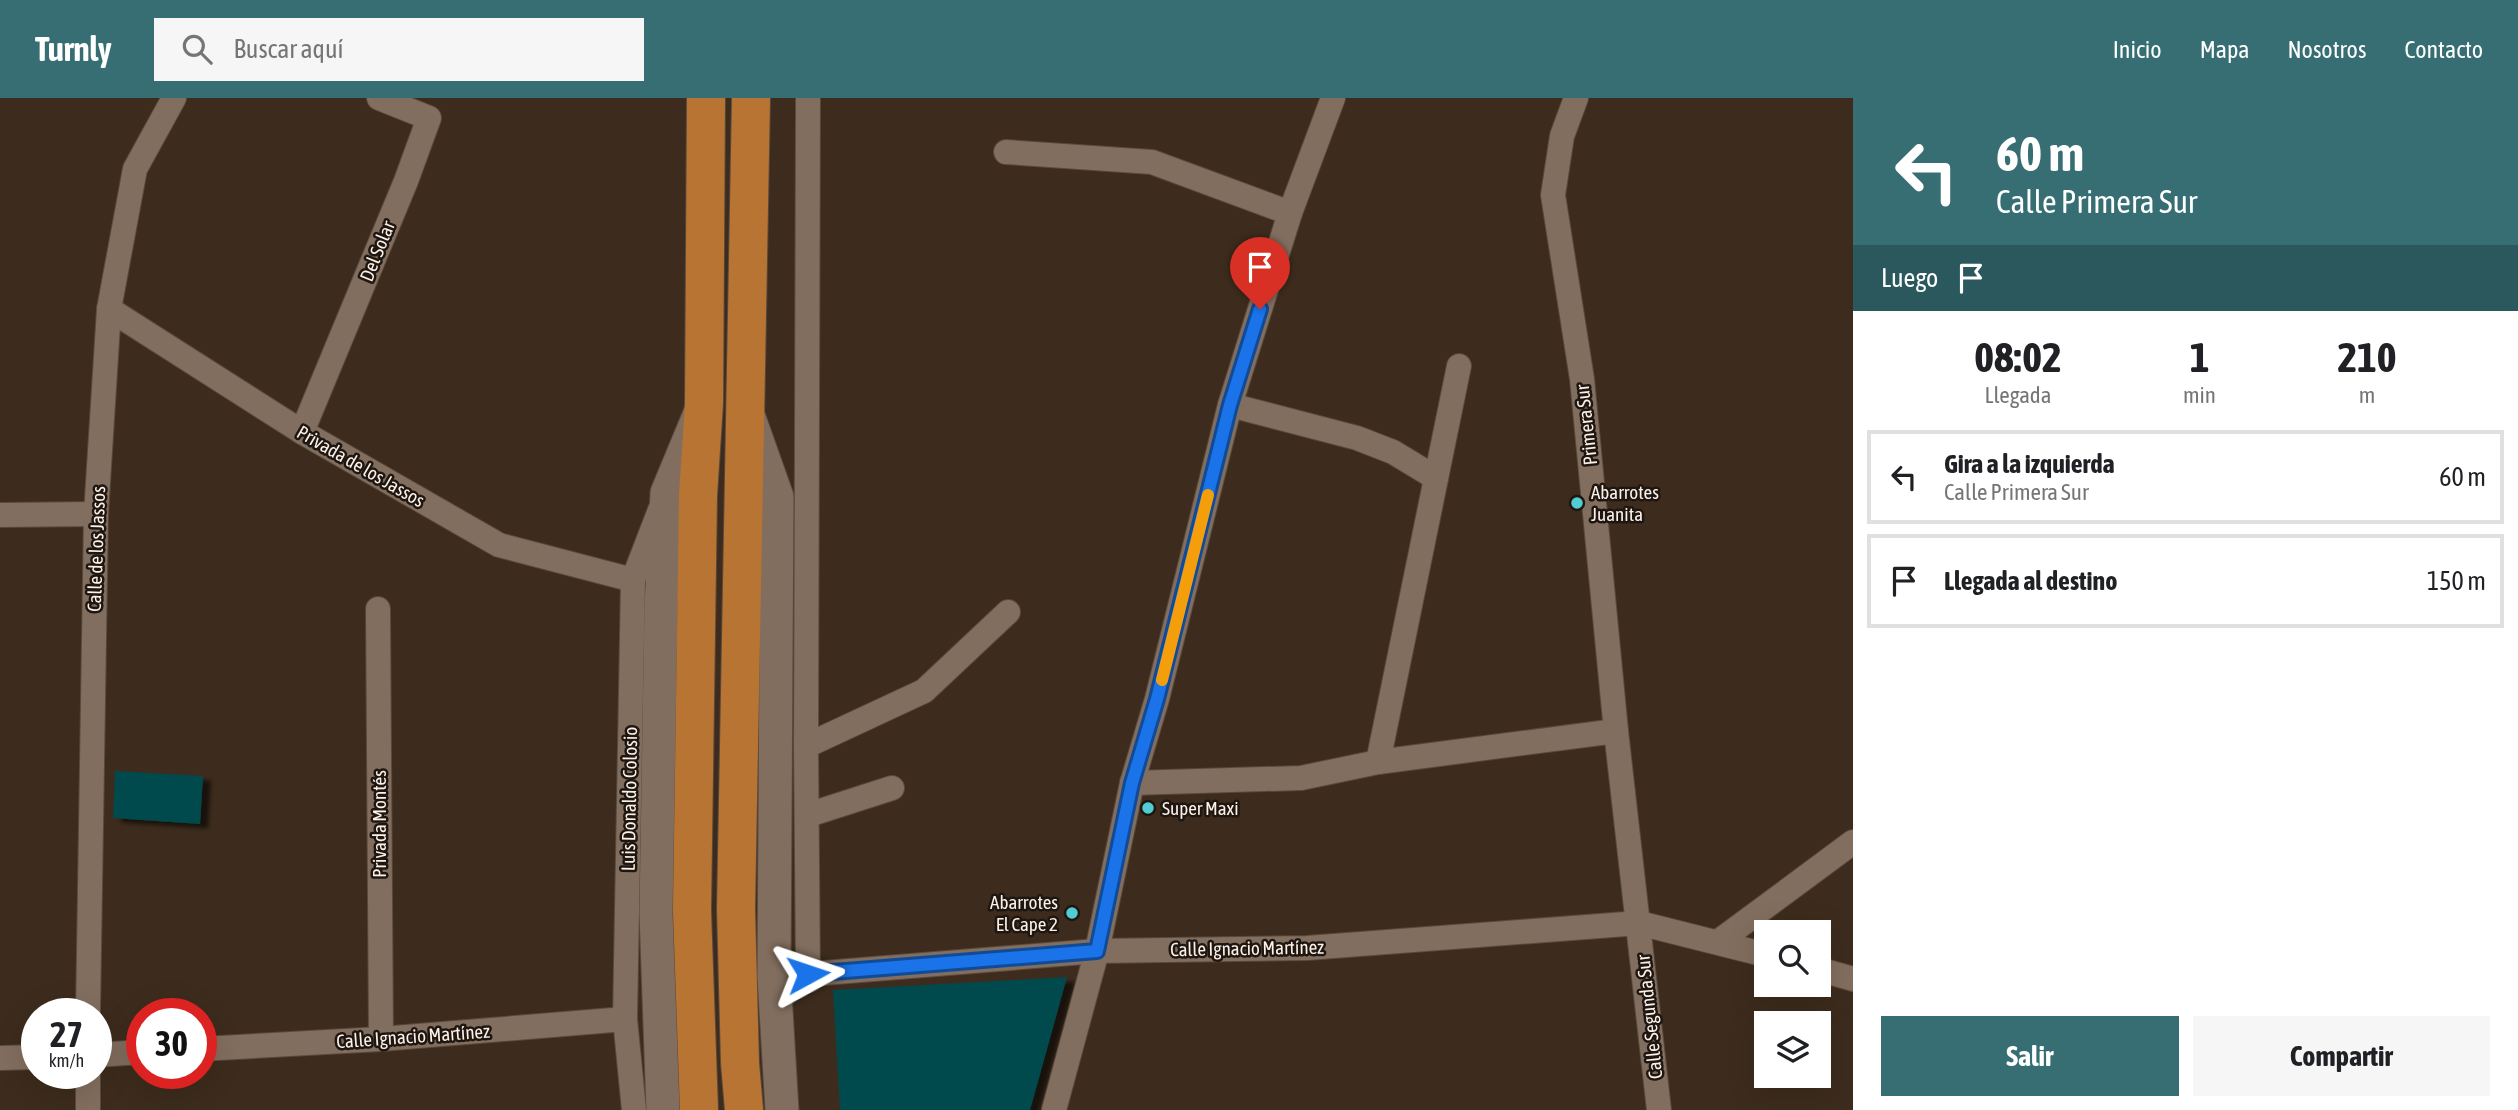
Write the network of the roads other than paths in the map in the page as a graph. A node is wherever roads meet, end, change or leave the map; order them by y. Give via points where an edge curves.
1 (174, 98) edge
2 (379, 98) edge
3 (706, 98) edge
4 (751, 98) edge
5 (808, 98) edge
6 (1333, 98) edge
7 (1576, 98) edge
8 (1006, 152) dead end
9 (1290, 213) junction
10 (109, 309) junction
11 (1459, 366) dead end
12 (1230, 405) junction
13 (745, 407) junction
14 (302, 432) junction
15 (1436, 478) junction
16 (682, 494) junction
17 (96, 514) junction
18 (0, 515) edge
19 (632, 580) junction
20 (378, 609) dead end
21 (1008, 612) dead end
22 (1616, 731) junction
23 (806, 746) junction
24 (1378, 762) junction
25 (1132, 783) junction
26 (892, 788) dead end
27 (808, 816) junction
28 (1853, 842) edge
29 (1639, 923) junction
30 (1718, 942) junction
31 (1097, 951) junction
32 (1754, 952) edge
33 (1831, 973) edge
34 (808, 974) junction
35 (774, 977) junction
36 (1853, 979) edge
37 (88, 998) edge
38 (625, 1019) junction
39 (381, 1039) junction
40 (217, 1048) edge
41 (21, 1057) edge
42 (0, 1058) edge
43 (88, 1089) edge
44 (88, 1110) edge
45 (634, 1110) edge
46 (663, 1110) edge
47 (699, 1110) edge
48 (744, 1110) edge
49 (782, 1110) edge
50 (1054, 1110) edge
51 (1660, 1110) edge

1 - 10 street, Calle de los Jassos via 135,169
2 - 14 street, Del Solar via 429,118
3 - 16 highway via 704,403
4 - 13 highway
5 - 23 street
6 - 9 street
7 - 22 street, Primera Sur via 1562,136 1553,195 1582,379
8 - 9 street via 1152,162
9 - 12 street
10 - 14 street, Privada de los Jassos
10 - 17 street, Calle de los Jassos
11 - 15 street
12 - 15 street via 1357,438 1393,452
12 - 25 street
13 - 35 main road via 777,497
13 - 48 highway via 736,909
14 - 19 street, Privada de los Jassos via 499,545
15 - 24 street
16 - 19 street, Luis Donaldo Colosio
16 - 46 main road via 661,608 656,913
16 - 47 highway
17 - 18 street
17 - 37 street, Calle de los Jassos
19 - 38 street, Luis Donaldo Colosio
20 - 39 street, Privada Montés
21 - 23 street via 924,691
22 - 24 street
22 - 29 street, Primera Sur
23 - 27 street
24 - 25 street via 1301,778
25 - 31 street
26 - 27 street
27 - 34 street
28 - 30 street
29 - 30 street, Calle Ignacio Martínez
29 - 31 street, Calle Ignacio Martínez via 1307,948
29 - 51 street, Calle Segunda Sur
30 - 32 street, Calle Ignacio Martínez
31 - 34 street, Calle Ignacio Martínez
31 - 50 street
33 - 36 street
34 - 35 street, Calle Ignacio Martínez
35 - 49 main road
38 - 39 street, Calle Ignacio Martínez
38 - 45 street, Luis Donaldo Colosio
39 - 40 street, Calle Ignacio Martínez
41 - 42 street
43 - 44 street

